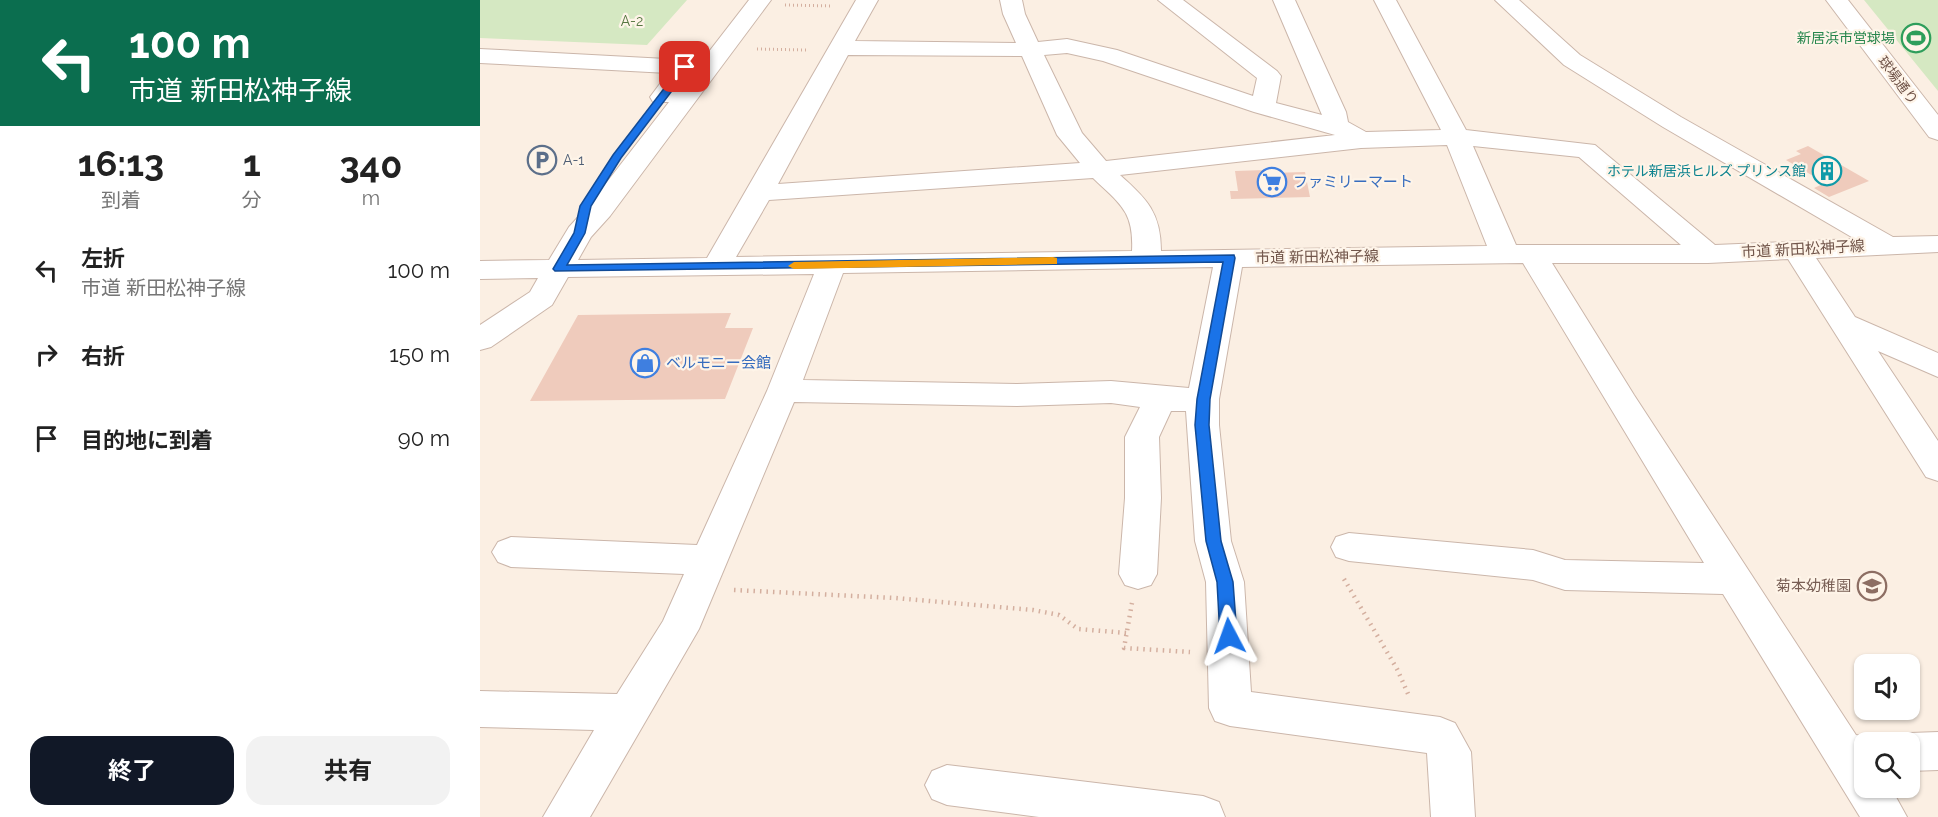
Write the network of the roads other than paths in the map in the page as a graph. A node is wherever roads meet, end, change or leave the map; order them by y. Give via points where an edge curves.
1 (1011, 0) edge
2 (1169, 0) edge
3 (1284, 0) edge
4 (1385, 0) edge
5 (1506, 0) edge
6 (1837, 0) edge
7 (768, 2) edge
8 (865, 4) edge
9 (1030, 48) junction
10 (838, 49) junction
11 (480, 56) edge
12 (1263, 107) junction
13 (1336, 126) junction
14 (1938, 132) edge
15 (1457, 137) junction
16 (1361, 140) junction
17 (1099, 170) junction
18 (760, 193) junction
19 (579, 233) junction
20 (1938, 244) edge
21 (1886, 245) junction
22 (1796, 249) junction
23 (1518, 254) junction
24 (1708, 254) junction
25 (1229, 258) junction
26 (1146, 259) junction
27 (832, 265) junction
28 (716, 267) junction
29 (559, 269) junction
30 (480, 270) edge
31 (1846, 324) junction
32 (480, 340) edge
33 (1938, 366) edge
34 (783, 391) junction
35 (1160, 398) junction
36 (1203, 399) junction
37 (1938, 468) edge
38 (1349, 547) road end
39 (511, 552) dead end
40 (703, 574) junction
41 (1138, 574) road end
42 (1732, 579) junction
43 (480, 709) edge
44 (626, 713) junction
45 (1938, 751) edge
46 (1920, 752) edge
47 (1854, 761) edge
48 (947, 785) dead end
49 (1875, 798) edge
50 (565, 817) edge
51 (1203, 817) edge
52 (1453, 817) edge
53 (1885, 817) edge

1 - 9 street
2 - 12 street via 1269,76
3 - 13 street via 1334,112
4 - 15 street
5 - 21 street via 1572,60
6 - 14 street, 球場通り
7 - 19 street
8 - 10 street
9 - 10 street
9 - 12 street via 1067,46 1109,55
9 - 17 street via 1070,135
10 - 18 street
11 - 19 street via 685,67 604,176 585,206
12 - 13 street
13 - 16 street
15 - 16 street
15 - 23 street
15 - 24 street via 1586,150
16 - 17 street
17 - 18 street
17 - 26 street via 1138,206 1147,233
18 - 28 street
19 - 29 street
20 - 21 street, 市道 新田松神子線
21 - 22 street, 市道 新田松神子線
22 - 24 street, 市道 新田松神子線
22 - 31 street
23 - 24 street, 市道 新田松神子線
23 - 25 street, 市道 新田松神子線
23 - 42 street
25 - 26 street, 市道 新田松神子線
25 - 36 street
26 - 27 street, 市道 新田松神子線
27 - 28 street, 市道 新田松神子線
27 - 34 street
28 - 29 street, 市道 新田松神子線
29 - 30 street, 市道 新田松神子線
29 - 32 street via 541,298
31 - 33 street
31 - 37 street
34 - 35 street via 1017,395 1111,392
34 - 40 street
35 - 36 street
35 - 41 street via 1142,437
36 - 52 street via 1213,541 1225,582 1230,708 1440,736 1450,752
38 - 42 street via 1533,565 1565,575
39 - 40 street
40 - 44 street via 679,629
42 - 47 street
43 - 44 street
44 - 50 street
45 - 46 street
48 - 51 street
49 - 53 street

